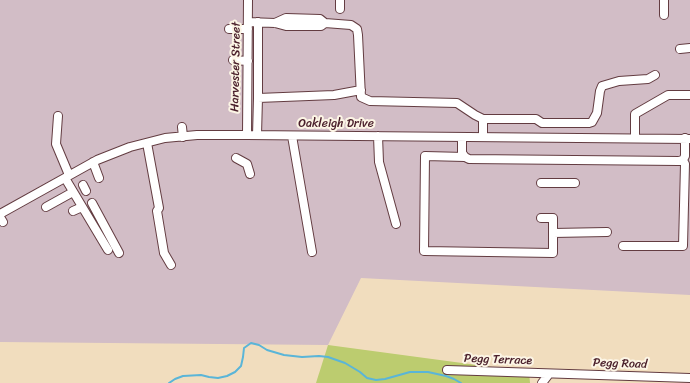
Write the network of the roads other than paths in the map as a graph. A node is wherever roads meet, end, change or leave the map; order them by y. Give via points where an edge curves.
1 (248, 0) edge
2 (340, 0) edge
3 (664, 0) edge
4 (340, 9) dead end
5 (664, 15) dead end
6 (258, 22) junction
7 (248, 26) junction
8 (229, 29) dead end
9 (690, 48) edge
10 (680, 49) dead end
11 (233, 60) dead end
12 (248, 61) junction
13 (656, 75) dead end
14 (361, 90) junction
15 (690, 95) edge
16 (258, 98) junction
17 (58, 116) dead end
18 (483, 119) junction
19 (182, 127) dead end
20 (247, 135) junction
21 (257, 135) junction
22 (292, 136) junction
23 (378, 136) junction
24 (183, 137) junction
25 (462, 137) junction
26 (483, 137) junction
27 (635, 138) junction
28 (687, 139) edge
29 (147, 143) junction
30 (464, 157) junction
31 (236, 158) dead end
32 (683, 160) junction
33 (93, 162) junction
34 (250, 174) dead end
35 (67, 177) junction
36 (99, 178) dead end
37 (541, 183) dead end
38 (575, 183) dead end
39 (73, 192) junction
40 (92, 203) dead end
41 (46, 207) dead end
42 (82, 207) junction
43 (73, 211) dead end
44 (1, 218) edge
45 (540, 218) dead end
46 (396, 224) dead end
47 (607, 232) dead end
48 (553, 233) junction
49 (623, 246) dead end
50 (108, 250) dead end
51 (312, 252) dead end
52 (119, 253) dead end
53 (171, 265) dead end
54 (447, 370) dead end
55 (549, 374) junction
56 (690, 378) edge
57 (542, 383) edge

1 - 7 street, Harvester Street
2 - 4 street
3 - 5 street
6 - 7 street
6 - 14 street via 275,23 286,18 320,19 325,23 351,25 357,29 358,34
6 - 16 street
7 - 8 street
7 - 12 street, Harvester Street
9 - 10 street
11 - 12 street
12 - 20 street, Harvester Street
13 - 18 street via 648,79 619,81 602,86 597,114 589,123
14 - 16 street via 334,96
14 - 18 street via 362,97 370,101 457,103
15 - 27 street via 668,95 635,114
16 - 21 street
17 - 35 street via 56,144
18 - 26 street
19 - 24 street
20 - 21 street, Oakleigh Drive
20 - 24 street, Oakleigh Drive
21 - 22 street, Oakleigh Drive
22 - 23 street, Oakleigh Drive
22 - 51 street
23 - 25 street, Oakleigh Drive
23 - 46 street via 379,162
24 - 29 street, Oakleigh Drive
25 - 26 street, Oakleigh Drive
25 - 30 street
26 - 27 street, Oakleigh Drive
27 - 28 street, Oakleigh Drive
28 - 32 street via 686,156
29 - 33 street, Oakleigh Drive
29 - 53 street via 164,253
30 - 32 street
30 - 48 street via 425,156 424,251 553,253
31 - 34 street via 248,164
32 - 49 street via 686,164 684,246
33 - 35 street, Oakleigh Drive
33 - 36 street
35 - 39 street
35 - 44 street, Oakleigh Drive
37 - 38 street
39 - 41 street
39 - 42 street
40 - 52 street
42 - 43 street
42 - 50 street
45 - 48 street via 553,218
47 - 48 street
54 - 55 street, Pegg Terrace
55 - 56 street, Pegg Road
55 - 57 street

